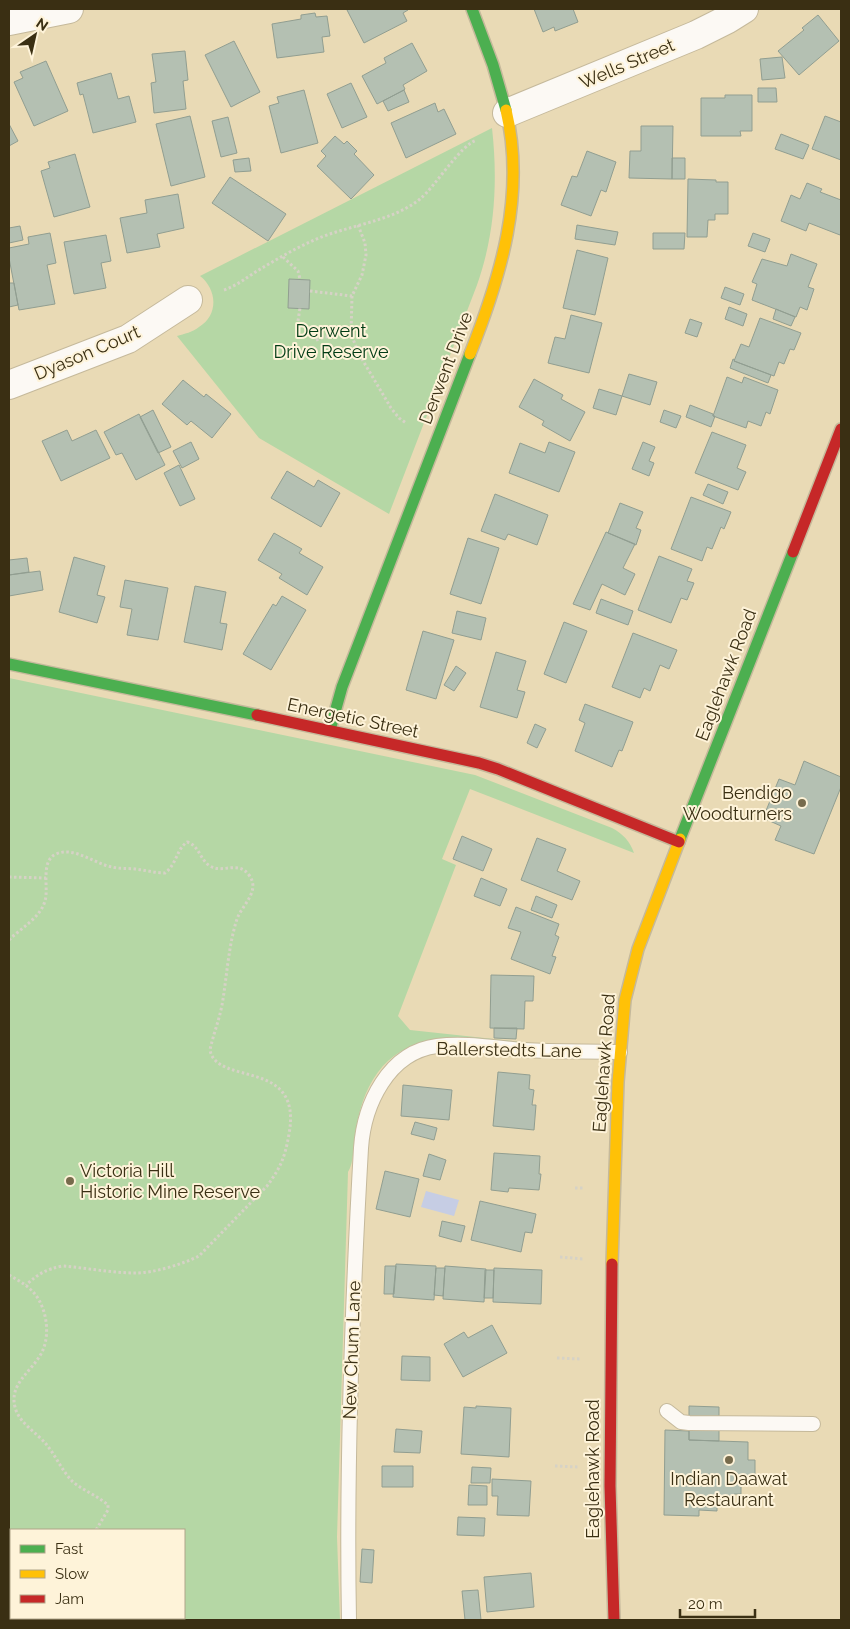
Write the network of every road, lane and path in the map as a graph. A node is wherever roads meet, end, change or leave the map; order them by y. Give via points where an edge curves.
1 (64, 9) edge
2 (69, 9) edge
3 (472, 9) edge
4 (744, 9) edge
5 (9, 21) edge
6 (507, 113) junction
7 (478, 140) dead end
8 (358, 225) junction
9 (283, 256) junction
10 (300, 279) dead end
11 (224, 290) dead end
12 (310, 291) dead end
13 (352, 296) junction
14 (188, 300) dead end
15 (300, 308) dead end
16 (298, 321) dead end
17 (351, 334) junction
18 (316, 340) dead end
19 (9, 385) edge
20 (406, 423) dead end
21 (841, 429) edge
22 (9, 664) edge
23 (330, 730) junction
24 (679, 842) junction
25 (9, 877) edge
26 (46, 878) junction
27 (9, 940) edge
28 (620, 1052) junction
29 (382, 1084) joint
30 (575, 1188) dead end
31 (584, 1188) dead end
32 (560, 1257) dead end
33 (583, 1259) dead end
34 (9, 1275) edge
35 (26, 1285) junction
36 (558, 1358) dead end
37 (580, 1359) dead end
38 (667, 1411) dead end
39 (813, 1424) dead end
40 (555, 1466) dead end
41 (578, 1467) dead end
42 (97, 1529) edge
43 (350, 1620) edge
44 (614, 1620) edge

1 - 2 street
1 - 5 street
3 - 6 street, Derwent Drive
4 - 6 street, Wells Street via 696,35
6 - 23 street, Derwent Drive via 514,183 510,228 497,281 342,687
7 - 8 path via 467,146 426,194 412,205 396,214
8 - 9 path via 324,236
8 - 13 path via 366,255 362,275
9 - 10 path via 298,271
9 - 11 path
12 - 13 path
13 - 17 path
14 - 19 street, Dyason Court via 128,339
15 - 16 path
17 - 18 path
17 - 20 path via 391,408
21 - 24 street, Eaglehawk Road
22 - 23 street, Energetic Street
23 - 24 street, Energetic Street via 498,769
24 - 28 street, Eaglehawk Road via 632,966 623,1008
25 - 26 path
26 - 27 path via 47,892 41,910
26 - 35 path via 50,859 55,854 64,853 112,867 166,873 187,842 192,843 211,866 246,871 252,881 252,893 233,933 211,1055 218,1063 265,1080 279,1089 289,1103 291,1119 284,1160 274,1176 199,1256 138,1273 63,1266 43,1271
28 - 29 lane, Ballerstedts Lane via 436,1046 412,1054 392,1070
28 - 44 street, Eaglehawk Road via 610,1428
29 - 43 lane, New Chum Lane via 365,1122 361,1148 350,1399
30 - 31 path
32 - 33 path
34 - 35 path
35 - 42 path via 44,1312 46,1333 45,1343 35,1363 15,1389 15,1407 72,1481 108,1505
36 - 37 path
38 - 39 lane via 681,1422 689,1423
40 - 41 path

